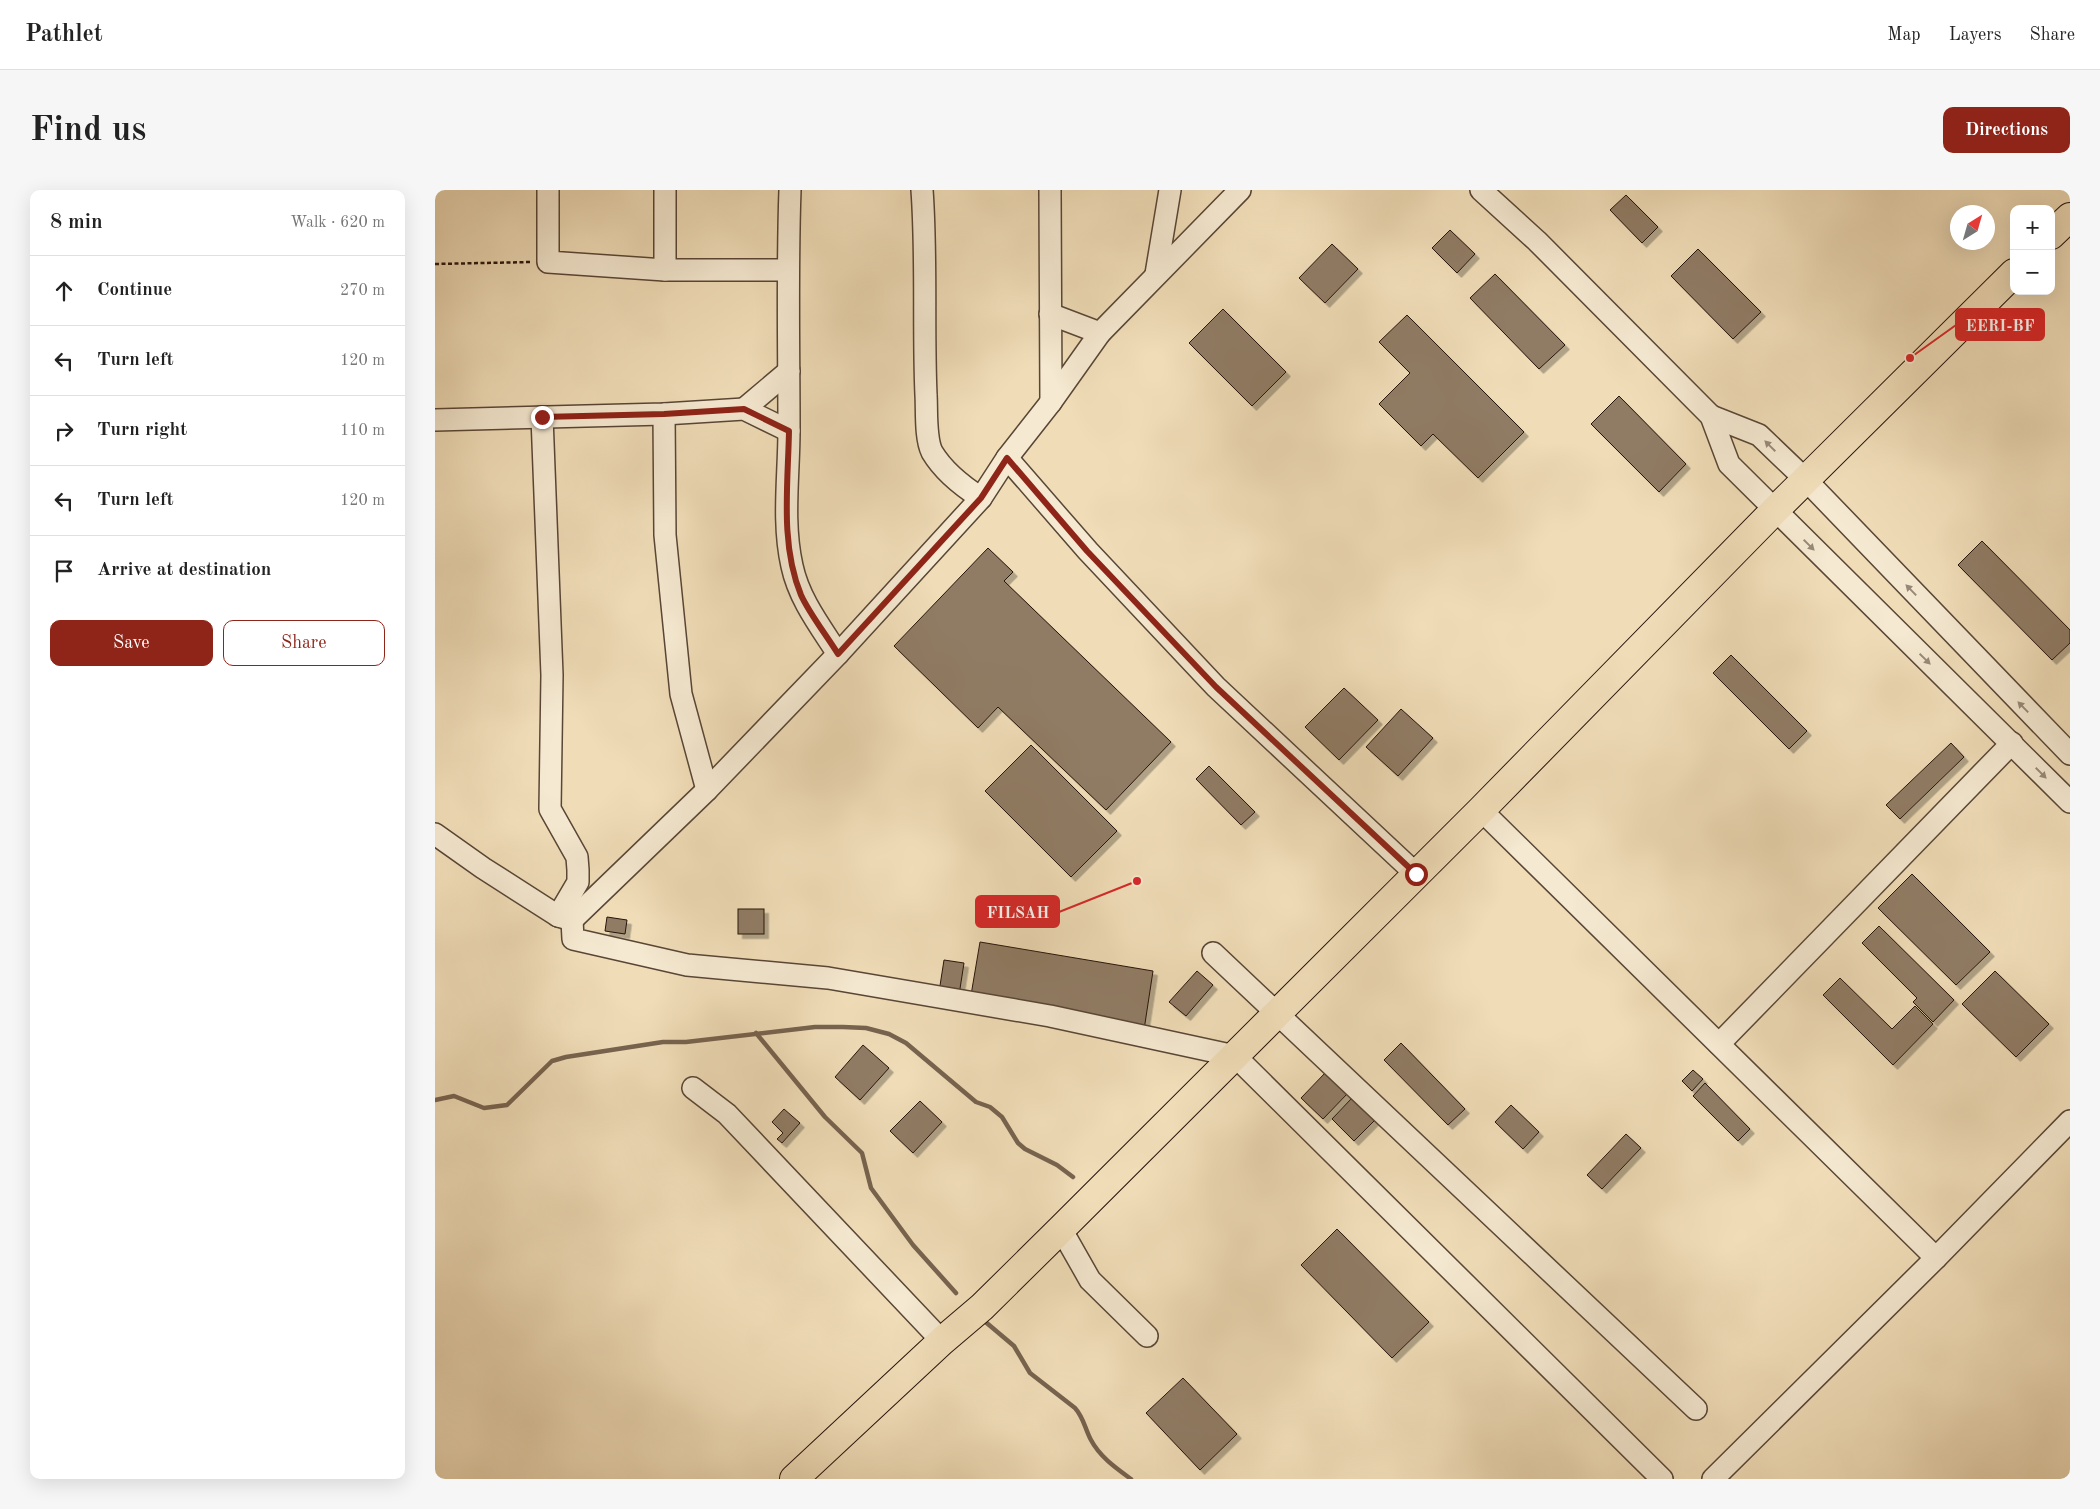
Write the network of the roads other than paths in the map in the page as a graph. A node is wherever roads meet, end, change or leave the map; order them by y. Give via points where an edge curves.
1 (548, 190) edge
2 (665, 190) edge
3 (791, 190) edge
4 (922, 190) edge
5 (1050, 190) edge
6 (1170, 190) edge
7 (1240, 190) edge
8 (1481, 190) edge
9 (2070, 217) edge
10 (2055, 231) edge
11 (665, 270) junction
12 (787, 270) junction
13 (1156, 274) junction
14 (2010, 277) edge
15 (1050, 314) junction
16 (1099, 333) junction
17 (789, 372) junction
18 (1051, 402) junction
19 (744, 409) junction
20 (664, 414) junction
21 (1711, 416) junction
22 (542, 417) junction
23 (435, 420) edge
24 (789, 431) junction
25 (1007, 458) junction
26 (1806, 480) junction
27 (981, 498) junction
28 (1775, 510) junction
29 (838, 654) junction
30 (2012, 743) junction
31 (2070, 754) edge
32 (707, 790) junction
33 (2070, 802) edge
34 (1481, 810) junction
35 (435, 834) edge
36 (1416, 874) junction
37 (565, 918) junction
38 (1213, 953) dead end
39 (1277, 1015) junction
40 (1719, 1044) junction
41 (1235, 1056) junction
42 (693, 1088) dead end
43 (2070, 1121) edge
44 (1061, 1230) junction
45 (1936, 1258) junction
46 (1147, 1336) dead end
47 (942, 1341) junction
48 (1696, 1409) dead end
49 (798, 1478) edge
50 (1662, 1479) edge
51 (1713, 1479) edge

1 - 11 street via 548,262
2 - 11 street
3 - 12 street
4 - 27 street via 925,370 931,450 944,468
5 - 15 street
6 - 13 street
7 - 13 street
8 - 21 street via 1537,241
9 - 10 highway
11 - 12 street
12 - 17 street
13 - 16 street
14 - 26 highway
15 - 16 street
15 - 18 street
16 - 18 street
17 - 19 street
17 - 24 street
18 - 25 street
19 - 20 street
19 - 24 street
20 - 22 street
20 - 32 street via 665,535 681,694
26 -> 21 street via 1759,435
21 - 28 street via 1729,464
22 - 23 street
22 - 37 street via 553,675 550,809 577,858 578,870 578,882
24 - 29 street via 787,520 792,565 802,597
25 - 27 street
25 - 36 street via 1087,551 1216,687
26 - 28 highway
31 -> 26 street
27 - 29 street
28 -> 30 street
28 - 34 highway
29 - 32 street
30 -> 33 street
30 - 40 street
32 - 37 street
34 - 36 highway
34 - 40 street
35 - 37 street via 483,868
36 - 39 highway
37 - 41 street via 573,938 687,965 828,978 1050,1016
38 - 39 street
39 - 41 highway
39 - 48 street
40 - 45 street
41 - 44 highway
41 - 50 street
42 - 47 street via 727,1114
43 - 45 street
44 - 46 street via 1090,1280
44 - 47 highway via 982,1308
45 - 51 street
47 - 49 highway

